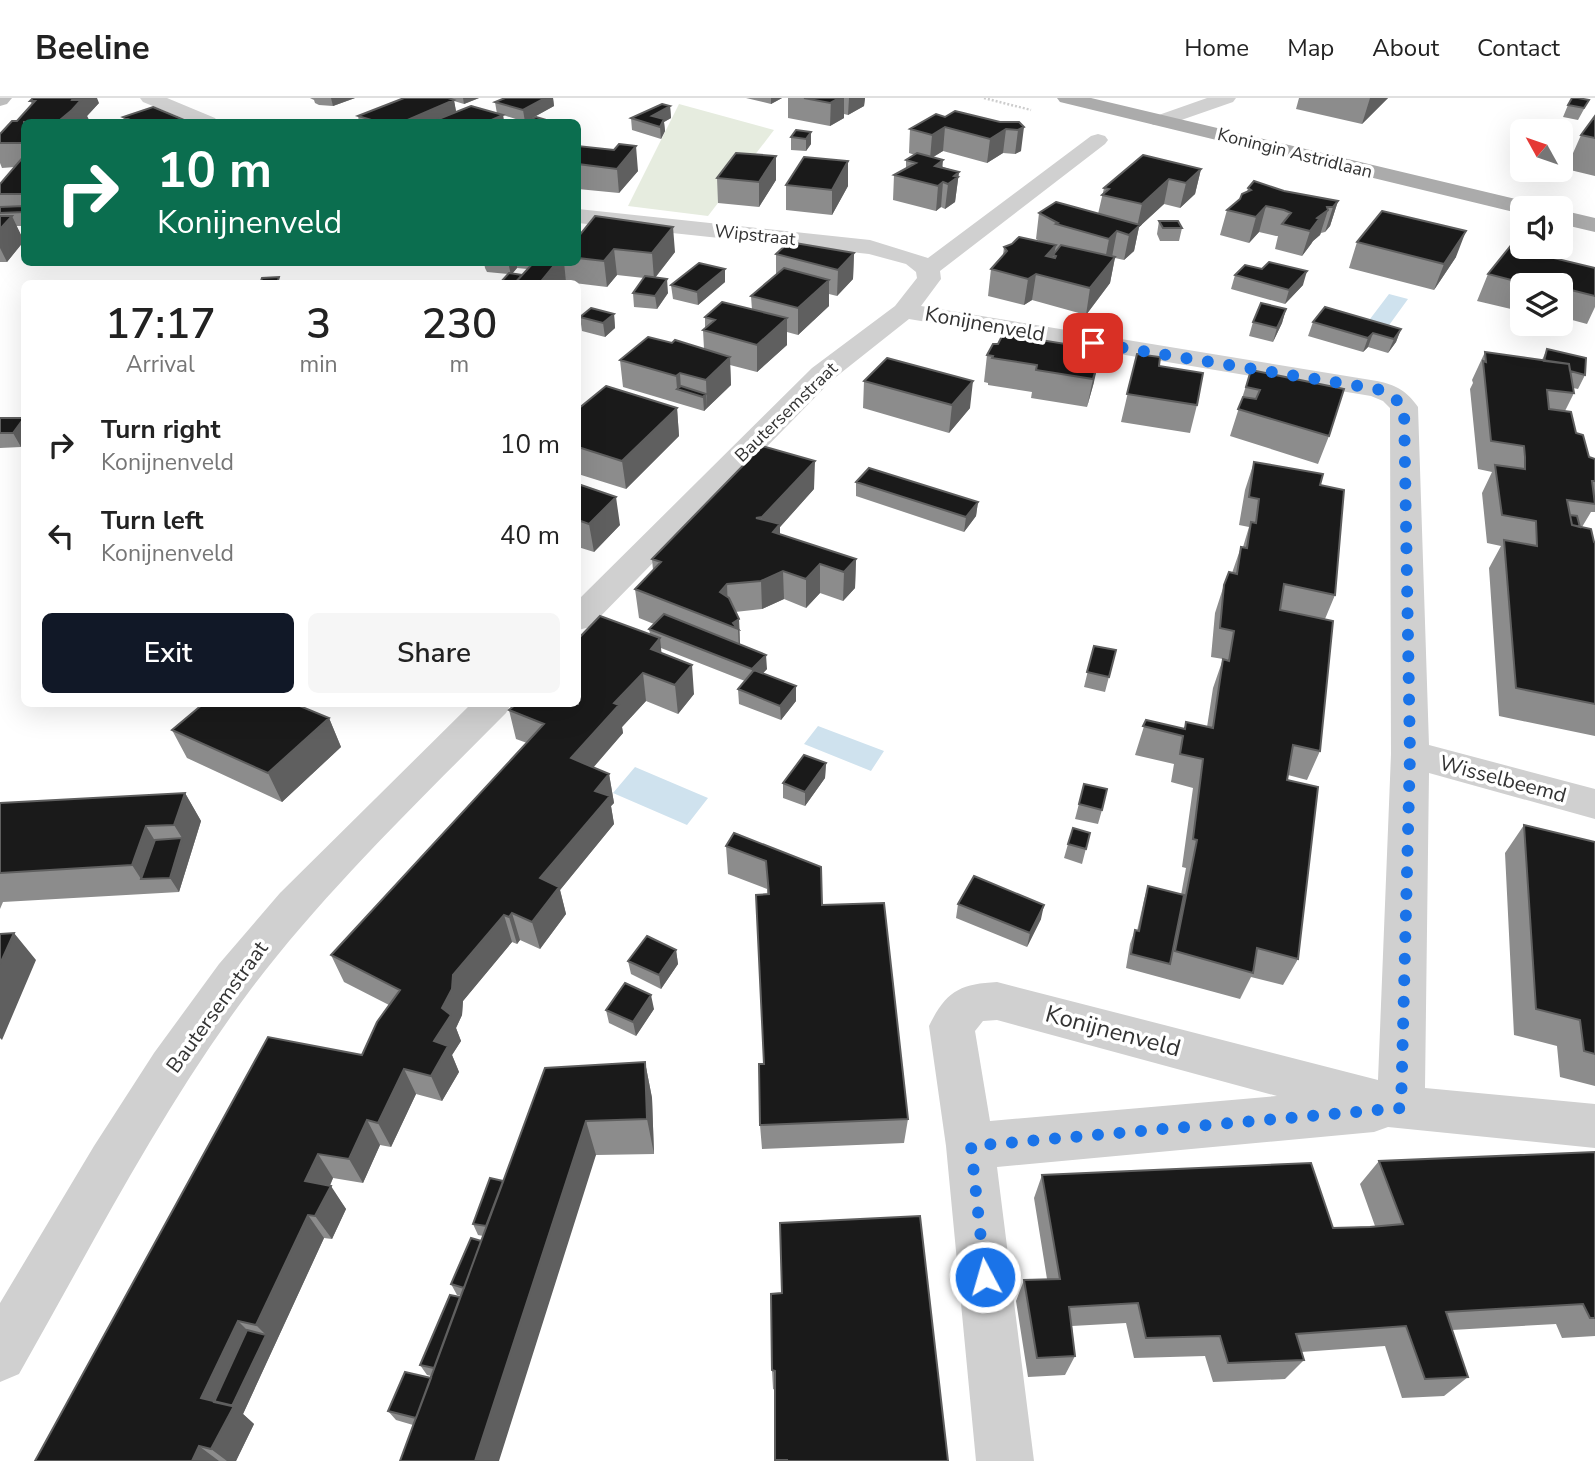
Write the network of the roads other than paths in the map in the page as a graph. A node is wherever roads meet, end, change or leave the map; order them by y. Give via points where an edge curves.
1 (150, 98) edge
2 (1226, 98) edge
3 (1079, 99) edge
4 (201, 119) edge
5 (1160, 121) junction
6 (1098, 140) dead end
7 (1510, 205) edge
8 (581, 216) edge
9 (1573, 220) edge
10 (1595, 225) edge
11 (928, 269) junction
12 (904, 311) junction
13 (581, 616) edge
14 (490, 707) edge
15 (1410, 754) junction
16 (1595, 804) edge
17 (1401, 1108) junction
18 (1595, 1126) edge
19 (971, 1146) junction
20 (0, 1355) edge
21 (1005, 1461) edge

1 - 4 street
2 - 5 street
3 - 5 main road, Koningin Astridlaan
5 - 7 main road, Koningin Astridlaan
6 - 11 street, Bautersemstraat
8 - 11 street, Wipstraat via 870,247 914,259
9 - 10 main road
11 - 12 street, Bautersemstraat via 929,279
12 - 13 street, Bautersemstraat via 822,374
12 - 15 street, Konijnenveld via 1377,389 1392,396 1404,407
14 - 20 street, Bautersemstraat via 286,915 234,978 161,1084
15 - 16 street, Wisselbeemd
15 - 17 street, Konijnenveld
17 - 18 street, Konijnenveld
17 - 19 street, Konijnenveld
17 - 19 street, Konijnenveld via 997,1000 971,1003 952,1026
19 - 21 street, Konijnenveld

